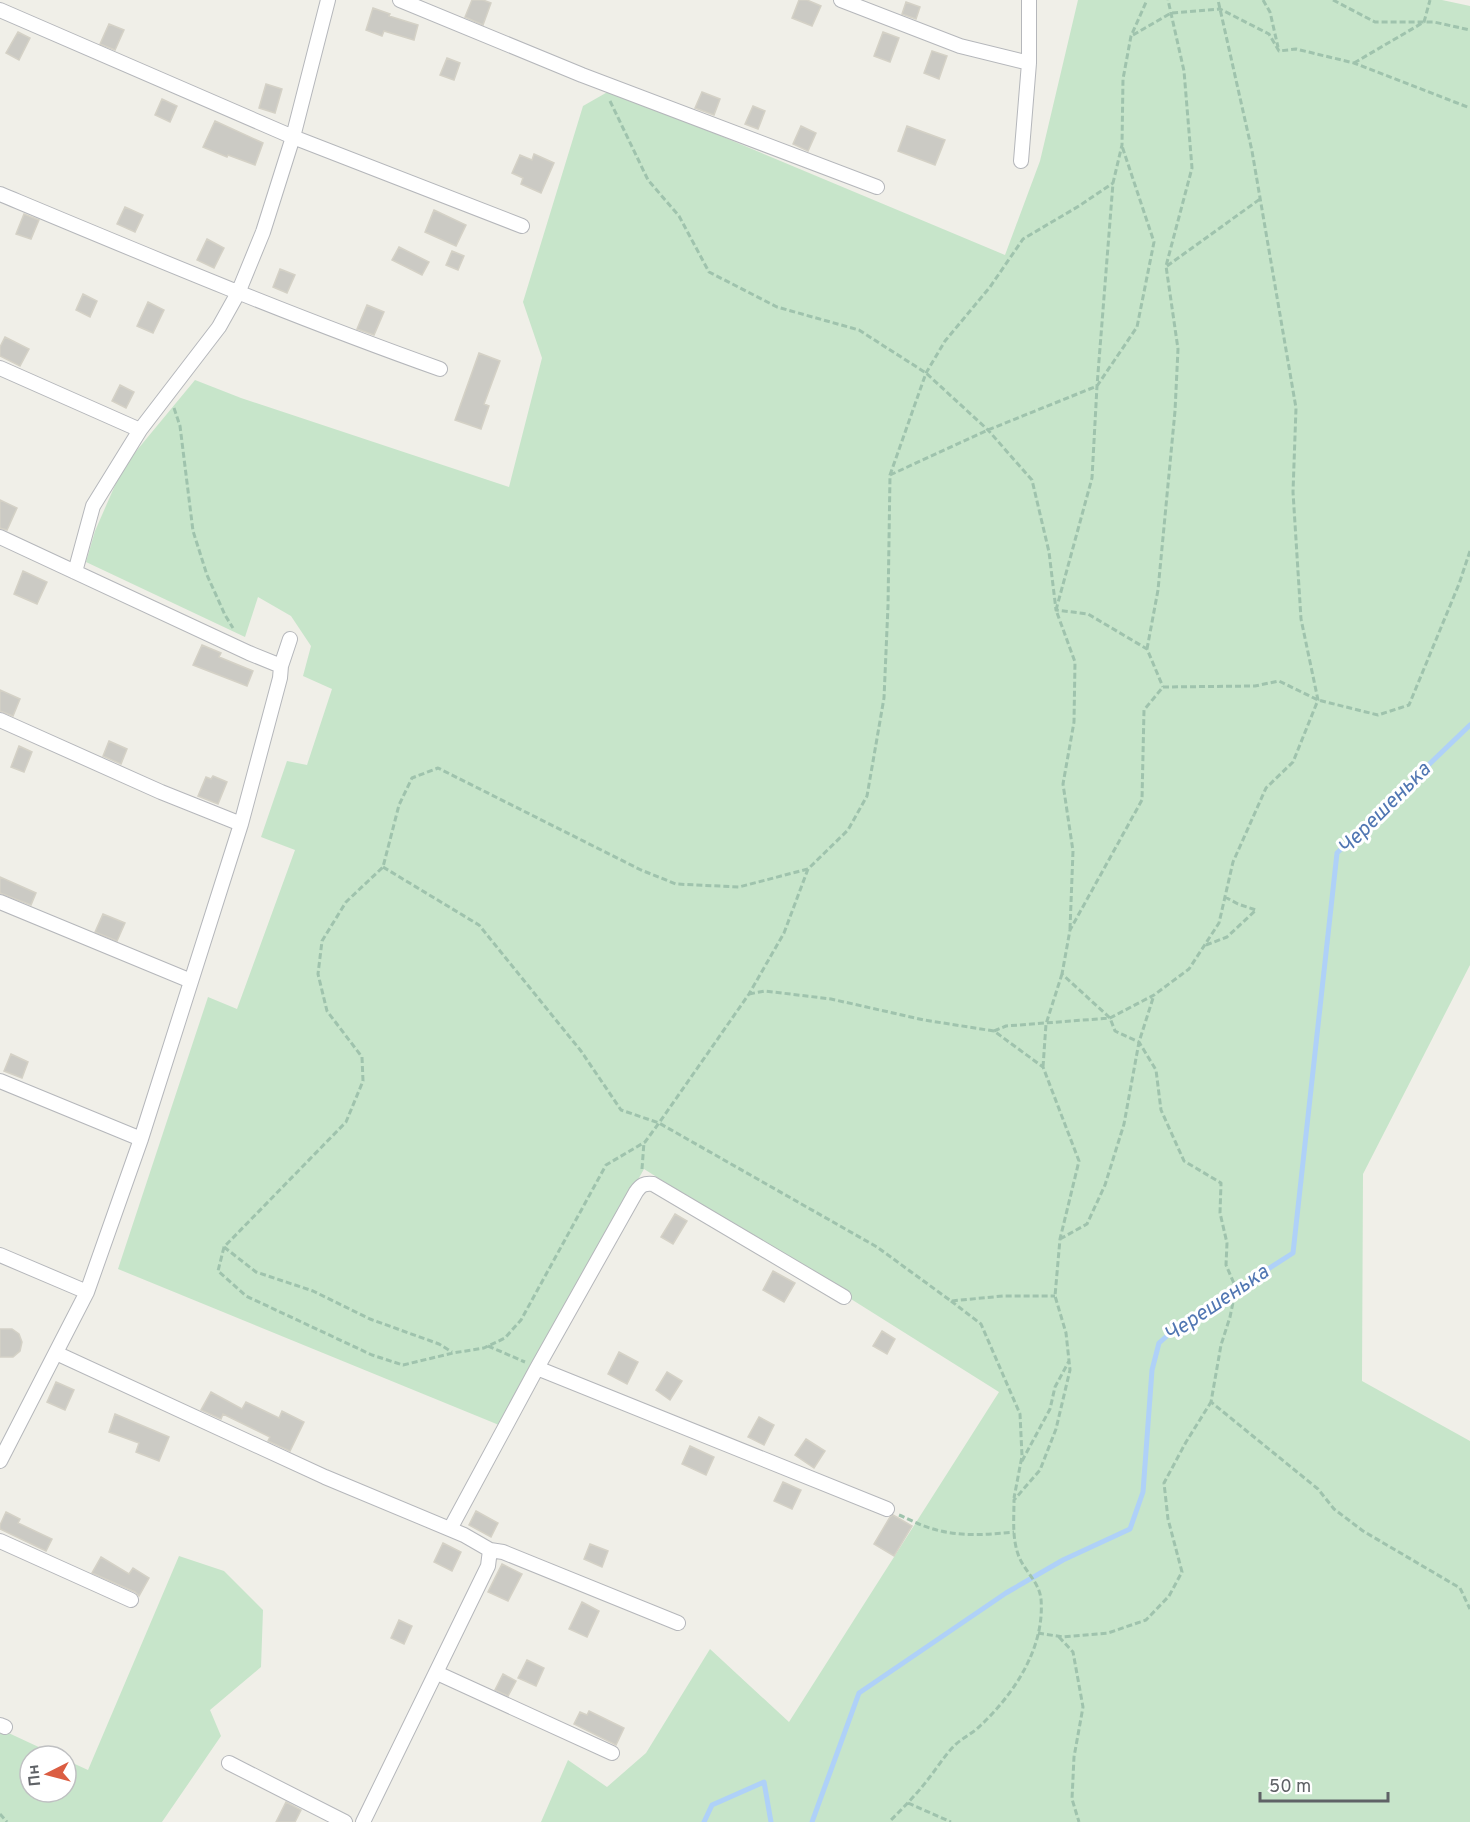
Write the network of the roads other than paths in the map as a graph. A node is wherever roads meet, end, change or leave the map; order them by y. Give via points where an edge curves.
1 (328, 0) edge
2 (400, 0) edge
3 (841, 0) edge
4 (1029, 0) edge
5 (0, 10) edge
6 (1029, 63) junction
7 (293, 137) junction
8 (1021, 161) dead end
9 (877, 187) dead end
10 (0, 194) edge
11 (522, 226) dead end
12 (238, 293) junction
13 (0, 368) edge
14 (440, 369) dead end
15 (140, 430) junction
16 (0, 537) edge
17 (75, 572) junction
18 (290, 639) dead end
19 (281, 666) junction
20 (0, 720) edge
21 (241, 824) junction
22 (0, 902) edge
23 (191, 981) junction
24 (0, 1080) edge
25 (141, 1139) junction
26 (0, 1256) edge
27 (87, 1292) junction
28 (844, 1297) dead end
29 (56, 1353) junction
30 (537, 1368) junction
31 (4, 1445) edge
32 (0, 1461) edge
33 (887, 1509) road end
34 (450, 1529) junction
35 (0, 1541) edge
36 (490, 1550) junction
37 (131, 1600) dead end
38 (678, 1623) dead end
39 (437, 1673) junction
40 (612, 1753) dead end
41 (229, 1763) dead end
42 (345, 1822) edge
43 (363, 1822) edge

1 - 7 street
2 - 9 street
3 - 6 street via 960,46
4 - 6 street
5 - 7 street
6 - 8 street
7 - 11 street
7 - 12 street via 263,232
10 - 12 street
12 - 14 street
12 - 15 street via 219,327
13 - 15 street
15 - 17 street via 93,506
16 - 17 street
17 - 19 street
18 - 19 street
19 - 21 street
20 - 21 street
21 - 23 street
22 - 23 street
23 - 25 street
24 - 25 street
25 - 27 street
26 - 27 street
27 - 29 street
28 - 30 street via 646,1183 636,1192
29 - 31 street
29 - 34 street via 326,1477
30 - 33 street
30 - 34 street
31 - 32 street
34 - 36 street
35 - 37 street
36 - 38 street
36 - 39 street via 488,1566
39 - 40 street
39 - 43 street
41 - 42 street

